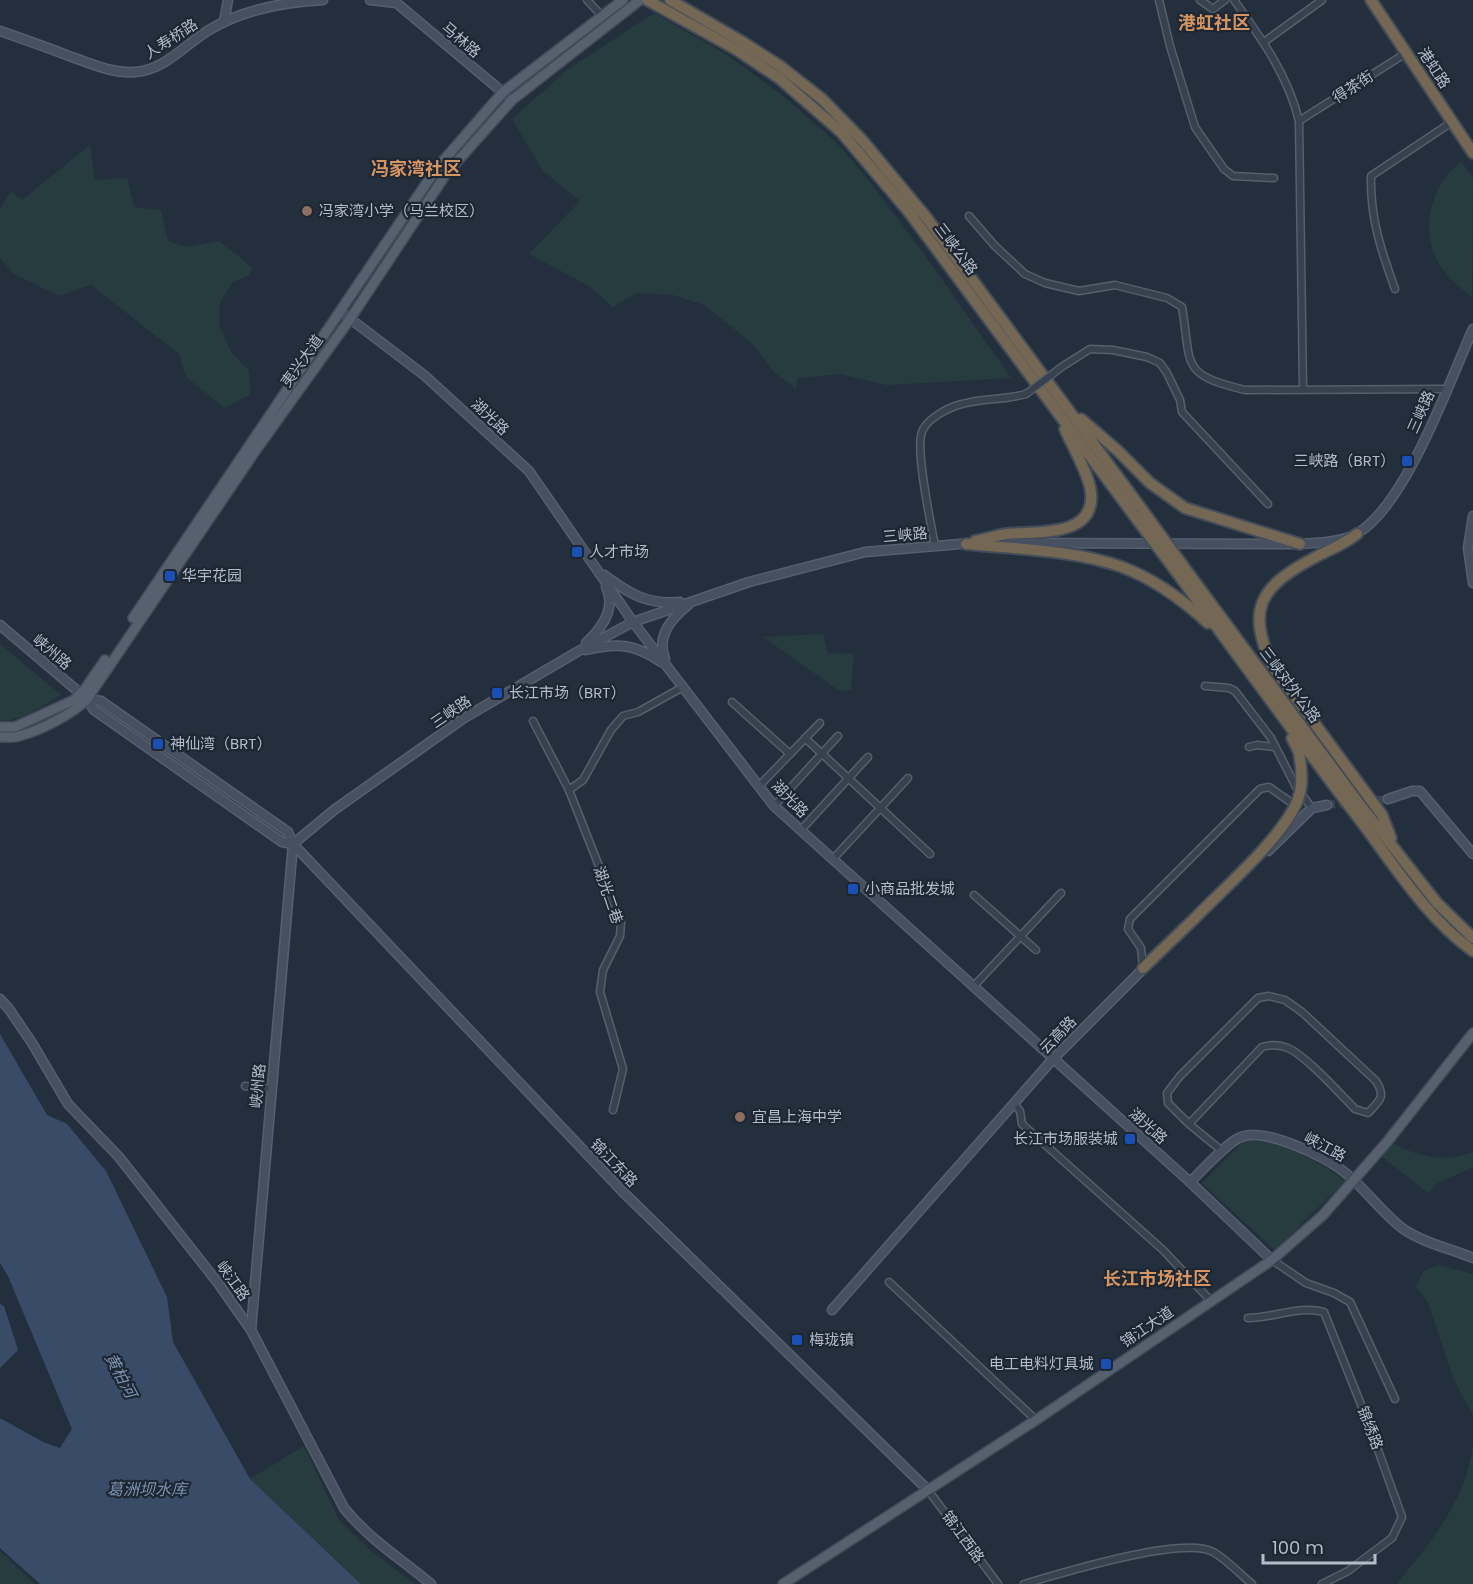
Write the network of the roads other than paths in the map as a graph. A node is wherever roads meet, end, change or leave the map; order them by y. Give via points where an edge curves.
1 (228, 0) edge
2 (322, 0) edge
3 (370, 0) edge
4 (587, 0) edge
5 (623, 0) edge
6 (640, 0) edge
7 (647, 0) edge
8 (670, 0) edge
9 (1159, 0) edge
10 (1200, 0) edge
11 (1225, 0) edge
12 (1234, 0) edge
13 (1322, 0) edge
14 (1371, 0) edge
15 (395, 1) edge
16 (602, 16) junction
17 (224, 22) junction
18 (0, 31) edge
19 (1264, 42) junction
20 (1406, 53) junction
21 (503, 92) junction
22 (512, 100) junction
23 (1299, 122) junction
24 (1452, 122) junction
25 (1473, 153) edge
26 (1274, 178) dead end
27 (969, 216) dead end
28 (1395, 289) dead end
29 (340, 311) junction
30 (350, 318) junction
31 (1473, 328) edge
32 (1303, 389) junction
33 (1446, 389) junction
34 (1061, 408) junction
35 (1268, 504) dead end
36 (1473, 516) edge
37 (1357, 534) junction
38 (966, 543) junction
39 (1299, 544) junction
40 (935, 546) junction
41 (1471, 549) edge
42 (597, 570) junction
43 (1185, 576) junction
44 (1473, 583) edge
45 (692, 602) junction
46 (633, 622) junction
47 (0, 625) edge
48 (1228, 643) junction
49 (577, 652) junction
50 (669, 668) junction
51 (1205, 686) dead end
52 (683, 687) junction
53 (84, 696) junction
54 (732, 702) dead end
55 (533, 721) dead end
56 (1285, 721) junction
57 (819, 723) dead end
58 (0, 727) edge
59 (838, 736) dead end
60 (0, 737) edge
61 (805, 738) junction
62 (1249, 747) dead end
63 (1275, 747) junction
64 (790, 754) junction
65 (822, 754) junction
66 (868, 757) dead end
67 (849, 778) junction
68 (908, 778) dead end
69 (759, 786) junction
70 (569, 790) junction
71 (1388, 799) tunnel mouth
72 (1289, 801) dead end
73 (1327, 804) tunnel mouth
74 (774, 806) junction
75 (880, 808) junction
76 (1312, 808) junction
77 (801, 830) junction
78 (293, 844) junction
79 (1395, 849) junction
80 (930, 854) dead end
81 (1473, 854) edge
82 (833, 859) junction
83 (1061, 893) dead end
84 (974, 895) dead end
85 (1020, 936) junction
86 (1473, 938) edge
87 (1036, 950) dead end
88 (1473, 951) edge
89 (1143, 968) junction
90 (973, 987) junction
91 (0, 999) edge
92 (1473, 1033) edge
93 (1053, 1059) junction
94 (245, 1086) dead end
95 (272, 1089) junction
96 (1014, 1104) junction
97 (613, 1110) dead end
98 (1189, 1124) junction
99 (1222, 1151) junction
100 (1190, 1182) junction
101 (1473, 1258) edge
102 (1272, 1260) junction
103 (889, 1282) dead end
104 (1211, 1302) junction
105 (832, 1310) dead end
106 (1248, 1318) dead end
107 (251, 1330) junction
108 (1395, 1399) dead end
109 (1036, 1420) junction
110 (928, 1490) junction
111 (431, 1584) edge
112 (783, 1584) edge
113 (998, 1584) edge
114 (1024, 1584) edge
115 (1252, 1584) edge
116 (1322, 1584) edge

1 - 17 main road
2 - 17 main road, 人寿桥路 via 266,8
3 - 15 main road
4 - 16 street
5 - 16 main road, 夷兴大道
6 - 22 main road, 夷兴大道
7 - 34 highway, 三峡公路 via 778,78 841,132 909,212
8 - 34 highway, 三峡公路 via 780,66 822,99 862,140 926,217
9 - 26 street via 1195,127 1233,176
10 - 11 street via 1213,9
12 - 19 street
13 - 19 street
14 - 20 highway, 港虹路
15 - 21 main road, 马林路
16 - 21 main road, 夷兴大道
17 - 18 main road, 人寿桥路 via 160,65 134,72 94,64
19 - 23 street via 1294,100
20 - 23 street, 得茶街
20 - 24 highway, 港虹路
21 - 22 main road, 马林路
21 - 29 main road, 夷兴大道 via 436,169
22 - 30 main road, 夷兴大道 via 446,174
23 - 32 street
24 - 25 highway, 港虹路
24 - 28 street via 1371,176 1374,227
27 - 32 street via 1025,274 1045,283 1079,291 1115,285 1167,298 1182,307 1187,354 1197,373 1215,383 1245,390
29 - 30 main road, 湖光路
29 - 53 main road, 夷兴大道
30 - 42 main road, 湖光路 via 424,375 529,471
30 - 53 main road, 夷兴大道
31 - 33 main road, 三峡路
32 - 33 street
33 - 37 main road, 三峡路 via 1413,463 1384,509
34 - 38 highway via 1092,494 1084,518 1070,529 1004,534
34 - 39 highway via 1185,508
34 - 43 highway, 三峡公路, bridge
35 - 40 street, bridge via 1182,412 1160,363 1124,352 1090,349 1026,394 963,404 940,413 922,430 922,463
36 - 41 main road
37 - 39 main road, 三峡路 via 1323,543
37 - 79 highway via 1341,547 1314,557 1278,580 1263,600 1260,633 1273,667 1382,815
38 - 39 main road, 三峡路
38 - 40 main road, 三峡路
38 - 48 highway via 1056,552 1121,567 1175,597
40 - 45 main road, 三峡路 via 865,552 749,582
41 - 44 main road
42 - 45 main road via 644,600 664,604
42 - 46 main road, 湖光路
42 - 49 main road via 608,592 609,613 599,631
43 - 48 highway, 三峡对外公路
43 - 79 highway, 三峡对外公路
45 - 46 main road, 三峡路
45 - 50 main road via 675,616 664,633 661,649
46 - 49 main road, 三峡路
46 - 50 main road, 湖光路
47 - 53 main road, 峡州路
48 - 56 highway, 三峡对外公路
49 - 50 main road via 627,645
49 - 78 main road, 三峡路 via 464,718 334,810
50 - 52 main road, 湖光路
51 - 63 street via 1232,689
52 - 69 main road, 湖光路
52 - 70 street via 623,716 584,780
53 - 58 main road, 夷兴大道 via 15,726
53 - 60 main road, 夷兴大道 via 79,707 67,715 18,737
53 - 78 main road, 峡州路 via 94,710 282,842
54 - 64 street
55 - 70 street, 湖光二巷
56 - 88 highway, 三峡对外公路 via 1416,894
56 - 89 highway, bridge via 1299,752 1302,786 1297,802 1272,839
57 - 61 street
59 - 65 street
61 - 64 street
61 - 65 street
62 - 63 street
63 - 76 street
64 - 69 street
65 - 67 street
65 - 74 street
66 - 67 street
67 - 75 street
67 - 77 street
68 - 75 street
69 - 74 main road, 湖光路
70 - 97 street, 湖光二巷 via 621,922 620,936 603,970 600,992 622,1069
71 - 81 main road via 1420,791
72 - 89 street via 1269,787 1260,789 1131,919 1128,929 1141,948
73 - 76 main road, 云高路
74 - 77 main road, 湖光路
75 - 80 street
75 - 82 street
76 - 89 main road, 云高路 via 1158,958
77 - 82 main road, 湖光路
78 - 95 main road, 峡州路
78 - 110 main road, 锦江东路 via 622,1191
79 - 86 highway, 三峡对外公路 via 1437,903
82 - 90 main road, 湖光路
83 - 85 street
84 - 85 street
85 - 87 street
85 - 90 street
89 - 93 main road, 云高路
90 - 93 main road, 湖光路
91 - 107 main road, 峡江路 via 68,1104 119,1157
92 - 102 main road, 锦江大道, bridge via 1323,1215
93 - 96 main road, 云高路
93 - 100 main road, 湖光路
94 - 95 street
95 - 107 main road, 峡州路
96 - 104 street via 1022,1124 1162,1250
96 - 105 main road, 云高路
98 - 98 street via 1168,1103 1167,1093 1258,998 1269,996 1285,1000 1302,1012 1382,1090 1368,1113 1362,1112 1299,1055 1286,1047 1270,1045 1262,1047
98 - 99 street
99 - 100 main road, 峡江路
99 - 101 main road, 峡江路 via 1241,1137 1251,1136 1275,1139 1309,1151 1343,1171 1410,1233
100 - 102 main road, 湖光路
102 - 104 main road, 锦江大道
102 - 108 street via 1306,1283 1350,1302
103 - 109 street
104 - 109 main road, 锦江大道
106 - 116 street, 锦绣路 via 1315,1309 1324,1312 1402,1517 1392,1538 1348,1571
107 - 111 main road, 峡江路 via 344,1508 373,1539
109 - 110 main road, 锦江大道
110 - 112 main road, 锦江大道
110 - 113 street, 锦江西路
114 - 115 street via 1171,1548 1212,1551

